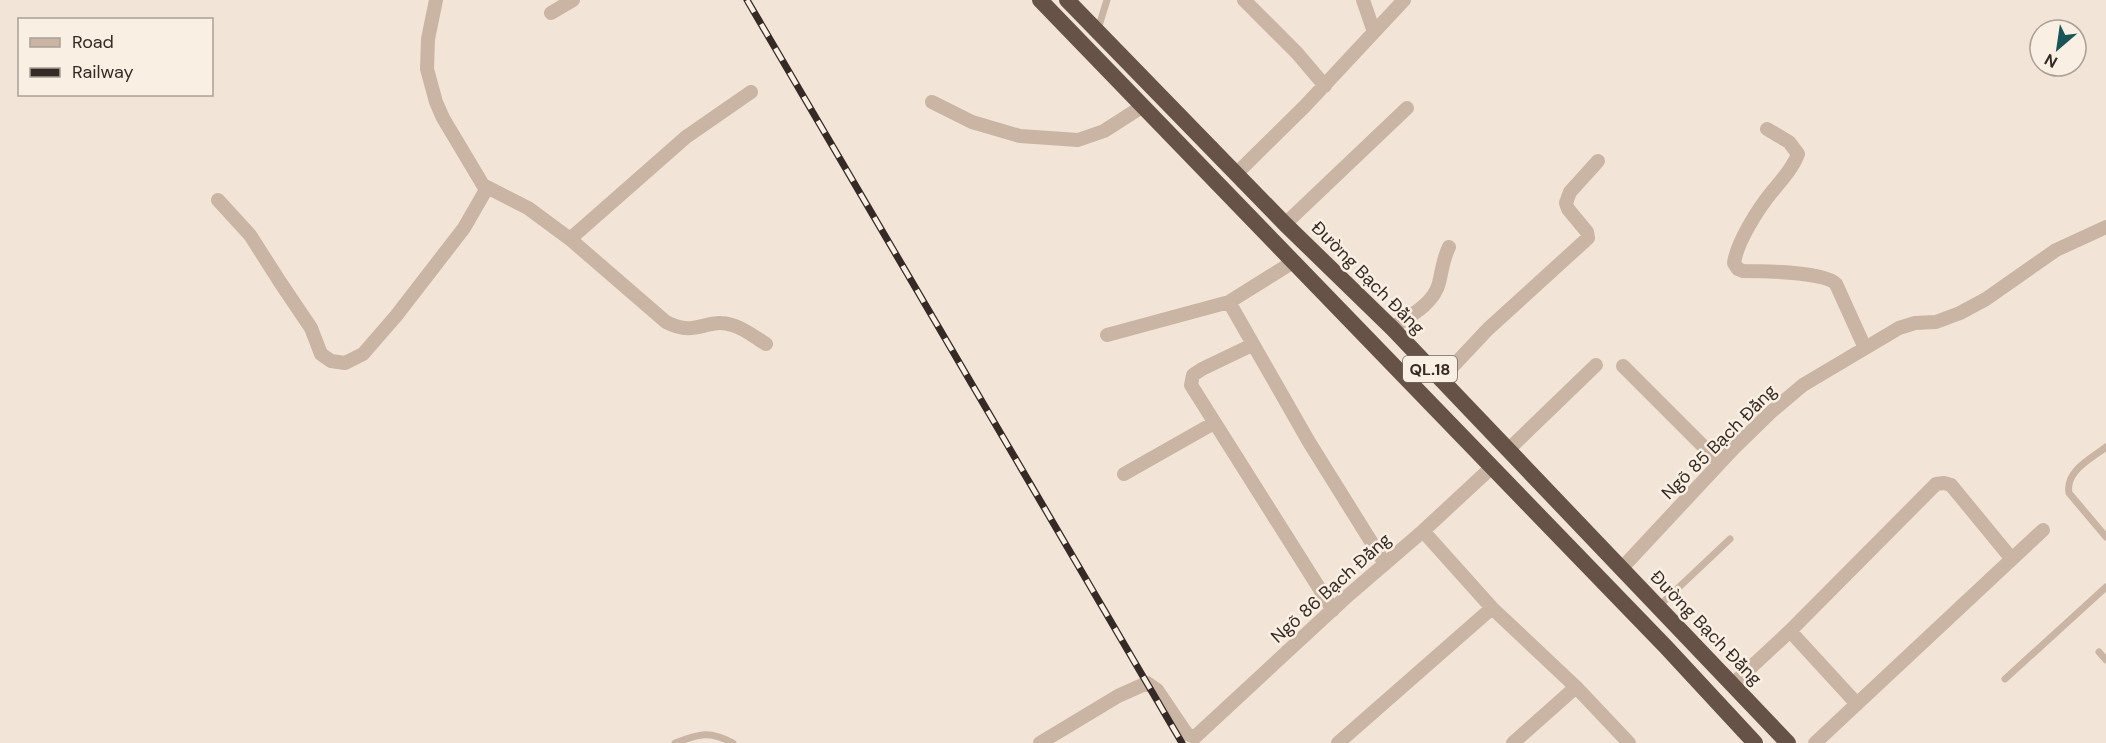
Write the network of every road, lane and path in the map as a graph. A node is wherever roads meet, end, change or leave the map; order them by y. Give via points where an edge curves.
1 (436, 0) edge
2 (573, 0) edge
3 (1040, 0) edge
4 (1067, 0) edge
5 (1107, 0) edge
6 (1244, 0) edge
7 (1363, 0) edge
8 (1404, 0) edge
9 (551, 13) dead end
10 (1098, 32) junction
11 (1374, 32) junction
12 (1325, 86) junction
13 (751, 92) dead end
14 (932, 102) dead end
15 (1143, 106) junction
16 (1407, 108) dead end
17 (1767, 129) dead end
18 (1598, 160) dead end
19 (1236, 174) junction
20 (487, 188) junction
21 (218, 200) dead end
22 (1285, 224) junction
23 (2106, 227) edge
24 (570, 239) junction
25 (1449, 247) dead end
26 (1293, 262) junction
27 (1229, 303) junction
28 (1392, 328) junction
29 (1107, 335) dead end
30 (766, 344) dead end
31 (1252, 345) junction
32 (1865, 348) junction
33 (1596, 365) dead end
34 (1623, 366) dead end
35 (1440, 380) junction
36 (1214, 423) junction
37 (2106, 447) edge
38 (1508, 450) junction
39 (1719, 463) junction
40 (1492, 467) junction
41 (1124, 474) dead end
42 (2043, 530) dead end
43 (1423, 531) junction
44 (2106, 537) edge
45 (1730, 539) dead end
46 (2011, 558) junction
47 (1385, 564) junction
48 (1622, 568) junction
49 (2106, 587) edge
50 (1656, 603) junction
51 (1492, 608) junction
52 (1333, 610) junction
53 (1637, 617) junction
54 (1790, 631) junction
55 (2099, 652) dead end
56 (2106, 660) edge
57 (2005, 678) dead end
58 (1733, 684) junction
59 (1576, 687) junction
60 (1857, 704) junction
61 (1195, 740) edge
62 (675, 743) edge
63 (733, 743) edge
64 (1040, 743) edge
65 (1338, 743) edge
66 (1513, 743) edge
67 (1629, 743) edge
68 (1755, 743) edge
69 (1788, 743) edge
70 (1815, 743) edge

1 - 20 street via 427,69 435,102
2 - 9 street
3 - 15 highway, QL.18
4 - 10 highway, Đường Bạch Đằng / QL.18
5 - 10 lane
6 - 12 street
7 - 11 street
8 - 11 street
10 - 19 highway, Đường Bạch Đằng / QL.18
11 - 12 street
12 - 19 street
13 - 24 street via 686,137
14 - 15 street via 972,122 1020,136 1078,140 1104,131
15 - 26 highway, QL.18
16 - 22 street
17 - 32 street via 1788,142 1798,154 1754,219 1734,263 1743,271 1833,280
18 - 35 street via 1570,192 1566,203 1588,238 1488,328
19 - 22 highway, Đường Bạch Đằng / QL.18
20 - 21 street via 464,228 396,316 363,354 345,363 331,361 321,354 311,328 250,235
20 - 24 street via 528,208
22 - 28 highway, Đường Bạch Đằng / QL.18
23 - 32 street, Ngõ 85 Bạch Đằng via 2056,250 1960,313 1899,328
24 - 30 street via 666,322 688,330 732,324
25 - 28 street via 1432,297
26 - 27 street
26 - 40 highway, QL.18
27 - 29 street
27 - 31 street
28 - 35 highway, Đường Bạch Đằng / QL.18
31 - 36 street via 1202,369 1191,380
31 - 47 street
32 - 39 street, Ngõ 85 Bạch Đằng via 1803,385
33 - 38 street
34 - 39 street
35 - 38 highway, Đường Bạch Đằng / QL.18
36 - 41 street
36 - 52 street
37 - 44 lane via 2074,472 2068,487
38 - 48 highway, Đường Bạch Đằng / QL.18
39 - 48 street, Ngõ 85 Bạch Đằng
40 - 43 street, Ngõ 86 Bạch Đằng
40 - 53 highway, QL.18
42 - 46 street
43 - 47 street, Ngõ 86 Bạch Đằng
43 - 51 street
45 - 50 lane
46 - 54 street via 1952,485 1936,484
46 - 60 street
47 - 52 street, Ngõ 86 Bạch Đằng
48 - 50 highway, Đường Bạch Đằng / QL.18
49 - 57 lane
50 - 53 highway
50 - 58 highway, Đường Bạch Đằng / QL.18
51 - 59 street
51 - 65 street
52 - 61 street, Ngõ 86 Bạch Đằng
53 - 68 highway, QL.18
54 - 58 street
54 - 60 street
55 - 56 lane
58 - 69 highway, Đường Bạch Đằng / QL.18
59 - 66 street
59 - 67 street
60 - 70 street
61 - 64 street via 1157,690 1147,683
62 - 63 lane via 709,734

